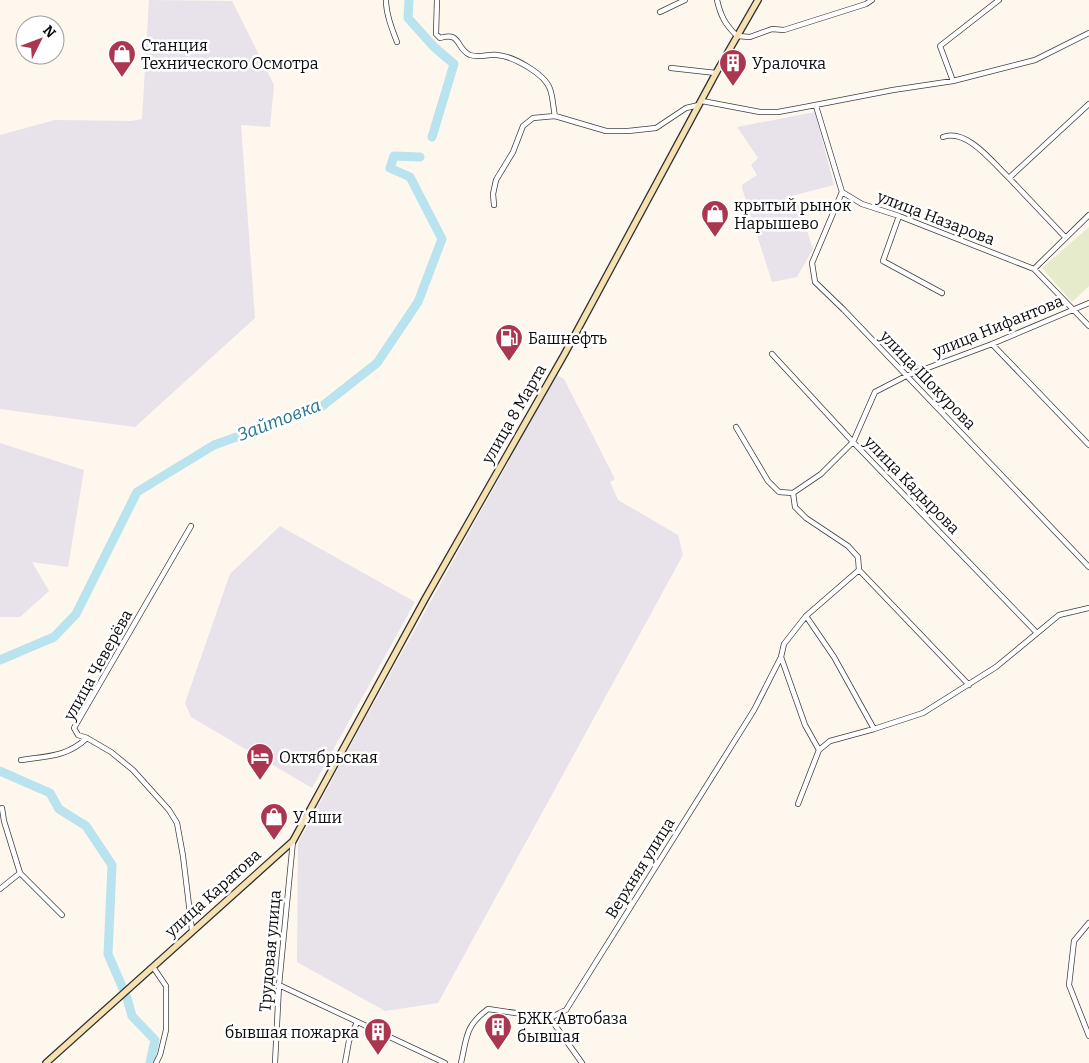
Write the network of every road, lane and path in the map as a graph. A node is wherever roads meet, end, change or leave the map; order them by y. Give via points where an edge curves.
1 (386, 0) edge
2 (438, 0) edge
3 (685, 0) edge
4 (716, 0) edge
5 (758, 0) edge
6 (872, 0) edge
7 (998, 0) edge
8 (660, 12) dead end
9 (1089, 33) edge
10 (737, 36) junction
11 (397, 42) dead end
12 (671, 68) dead end
13 (716, 73) junction
14 (953, 81) junction
15 (701, 103) junction
16 (1089, 104) edge
17 (816, 106) junction
18 (555, 116) junction
19 (942, 138) dead end
20 (1009, 178) junction
21 (842, 192) junction
22 (494, 205) dead end
23 (1089, 214) edge
24 (899, 216) junction
25 (1065, 237) junction
26 (1034, 269) junction
27 (942, 293) dead end
28 (1089, 303) edge
29 (1073, 309) junction
30 (1089, 326) edge
31 (992, 344) junction
32 (772, 354) dead end
33 (906, 376) junction
34 (736, 427) dead end
35 (853, 442) junction
36 (1089, 445) edge
37 (793, 493) junction
38 (191, 526) dead end
39 (1089, 567) edge
40 (859, 570) junction
41 (1089, 608) edge
42 (806, 616) junction
43 (1037, 632) junction
44 (781, 657) junction
45 (969, 685) junction
46 (874, 730) junction
47 (87, 738) junction
48 (819, 750) junction
49 (20, 760) dead end
50 (798, 804) dead end
51 (2, 808) dead end
52 (293, 841) junction
53 (20, 873) junction
54 (0, 889) edge
55 (62, 915) dead end
56 (1089, 923) edge
57 (192, 930) junction
58 (153, 966) junction
59 (279, 985) junction
60 (550, 1018) junction
61 (357, 1022) junction
62 (1089, 1036) edge
63 (46, 1063) edge
64 (156, 1063) edge
65 (276, 1063) edge
66 (345, 1063) edge
67 (445, 1063) edge
68 (460, 1063) edge
69 (582, 1063) edge

1 - 11 street
2 - 18 street via 436,34 440,38 454,37 466,53 473,56 508,57 538,73 545,78 550,89
3 - 8 street
4 - 10 street via 722,18
5 - 10 main road, улица 8 Марта
6 - 10 street via 784,30 772,28 750,37
7 - 14 street via 940,46
9 - 14 street via 1035,60
10 - 13 main road, улица 8 Марта
12 - 13 street
13 - 15 main road, улица 8 Марта
14 - 17 street
15 - 17 street via 760,112
15 - 18 street via 686,108 656,128 628,131 606,131
15 - 52 main road, улица 8 Марта
16 - 20 street
17 - 21 street
18 - 22 street via 533,118 524,126 496,180
19 - 20 street via 957,136 970,142
20 - 25 street
21 - 24 street, улица Назарова via 862,204
21 - 33 street, улица Шокурова via 812,263 815,282
23 - 25 street
24 - 26 street, улица Назарова
24 - 27 street via 883,261
25 - 26 street
26 - 29 street
28 - 29 street, улица Нифантова
29 - 30 street
29 - 31 street, улица Нифантова
31 - 33 street, улица Нифантова
31 - 36 street
32 - 35 street, улица Кадырова
33 - 35 street, улица Нифантова via 876,392
33 - 39 street, улица Шокурова
34 - 37 street via 768,481 779,492
35 - 37 street, улица Нифантова via 821,474
35 - 43 street, улица Кадырова
37 - 40 street via 795,507 806,518 848,546 858,557
38 - 47 street, улица Чеверёва via 74,728 78,735
40 - 42 street, Верхняя улица
40 - 45 street
41 - 43 street via 1059,615
42 - 44 street, Верхняя улица via 784,644
42 - 46 street via 834,657
43 - 45 street
44 - 48 street via 805,725
44 - 60 street, Верхняя улица via 754,710 566,1010
45 - 46 street via 923,714
46 - 48 street via 830,741
47 - 49 street via 76,748 59,754
47 - 57 street, улица Чеверёва via 133,770 170,810 177,823 184,856
48 - 50 street
51 - 53 street
52 - 57 main road, улица Каратова
52 - 59 street, Трудовая улица
53 - 54 street
53 - 55 street
56 - 62 street via 1074,941 1069,985
57 - 58 main road, улица Каратова
58 - 63 main road, улица Каратова
58 - 64 street via 166,986 166,1030
59 - 61 street
59 - 65 street, Трудовая улица
60 - 68 street via 488,1009 469,1027
60 - 69 street
61 - 66 street
61 - 67 street

